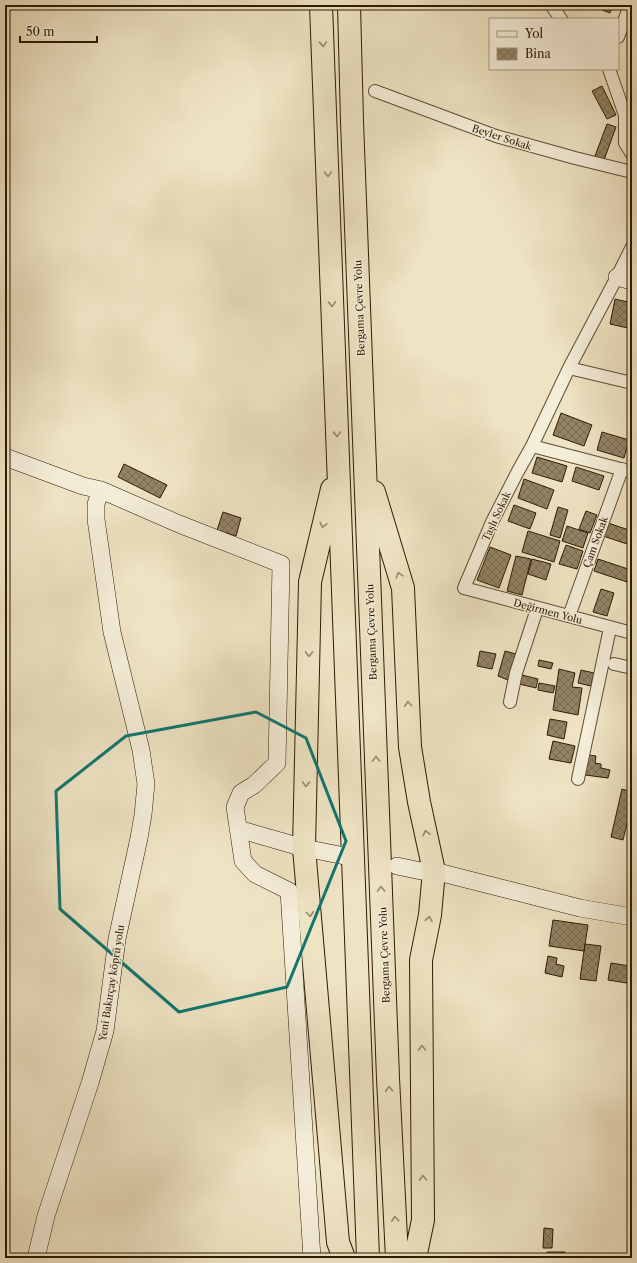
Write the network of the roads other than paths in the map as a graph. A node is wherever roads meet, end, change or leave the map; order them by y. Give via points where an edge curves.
1 (322, 5) edge
2 (349, 5) edge
3 (552, 5) edge
4 (630, 5) edge
5 (561, 13) edge
6 (619, 34) edge
7 (609, 70) edge
8 (375, 91) dead end
9 (632, 154) edge
10 (632, 172) edge
11 (632, 247) edge
12 (625, 279) edge
13 (569, 368) junction
14 (628, 382) edge
15 (532, 446) junction
16 (5, 457) edge
17 (338, 460) junction
18 (365, 463) junction
19 (627, 470) edge
20 (101, 490) junction
21 (464, 588) joint
22 (537, 609) junction
23 (569, 616) junction
24 (610, 628) junction
25 (632, 634) edge
26 (614, 664) dead end
27 (632, 668) edge
28 (510, 702) dead end
29 (578, 779) dead end
30 (238, 829) junction
31 (304, 848) junction
32 (345, 856) dead end
33 (397, 866) dead end
34 (434, 871) junction
35 (632, 917) edge
36 (36, 1258) edge
37 (312, 1258) edge
38 (344, 1258) edge
39 (368, 1258) edge
40 (397, 1258) edge
41 (415, 1258) edge

1 -> 17 highway
2 - 18 highway, Bergama Çevre Yolu
3 - 5 street
4 - 6 street
7 - 9 street via 625,115 625,143
8 - 10 street, Beyler Sokak via 496,136
11 - 12 street, Taşlı Sokak
12 - 13 street, Taşlı Sokak
13 - 14 street
13 - 15 street, Taşlı Sokak
15 - 19 street
15 - 21 street, Taşlı Sokak via 492,522
16 - 20 street via 83,486
17 -> 31 highway via 310,582
17 - 39 highway
34 -> 18 highway via 410,747 403,588
40 -> 18 highway, Bergama Çevre Yolu
19 - 23 street, Çam Sokak
20 - 30 street via 281,564 277,763 254,785 241,793 235,807
20 - 36 street, Yeni Bakırçay köprü yolu via 96,504 96,519 112,632 141,750 146,784 139,838 117,939 105,1031 46,1216
21 - 22 street, Değirmen Yolu
22 - 23 street, Değirmen Yolu
22 - 28 street via 516,673
23 - 24 street, Değirmen Yolu
24 - 25 street, Değirmen Yolu
24 - 29 street
26 - 27 street
30 - 31 street
30 - 37 street via 243,861 255,874 289,891
31 - 32 street
31 -> 38 highway via 338,1242
33 - 34 street
34 - 35 street via 580,908
41 -> 34 highway via 423,1220 421,960 430,915

